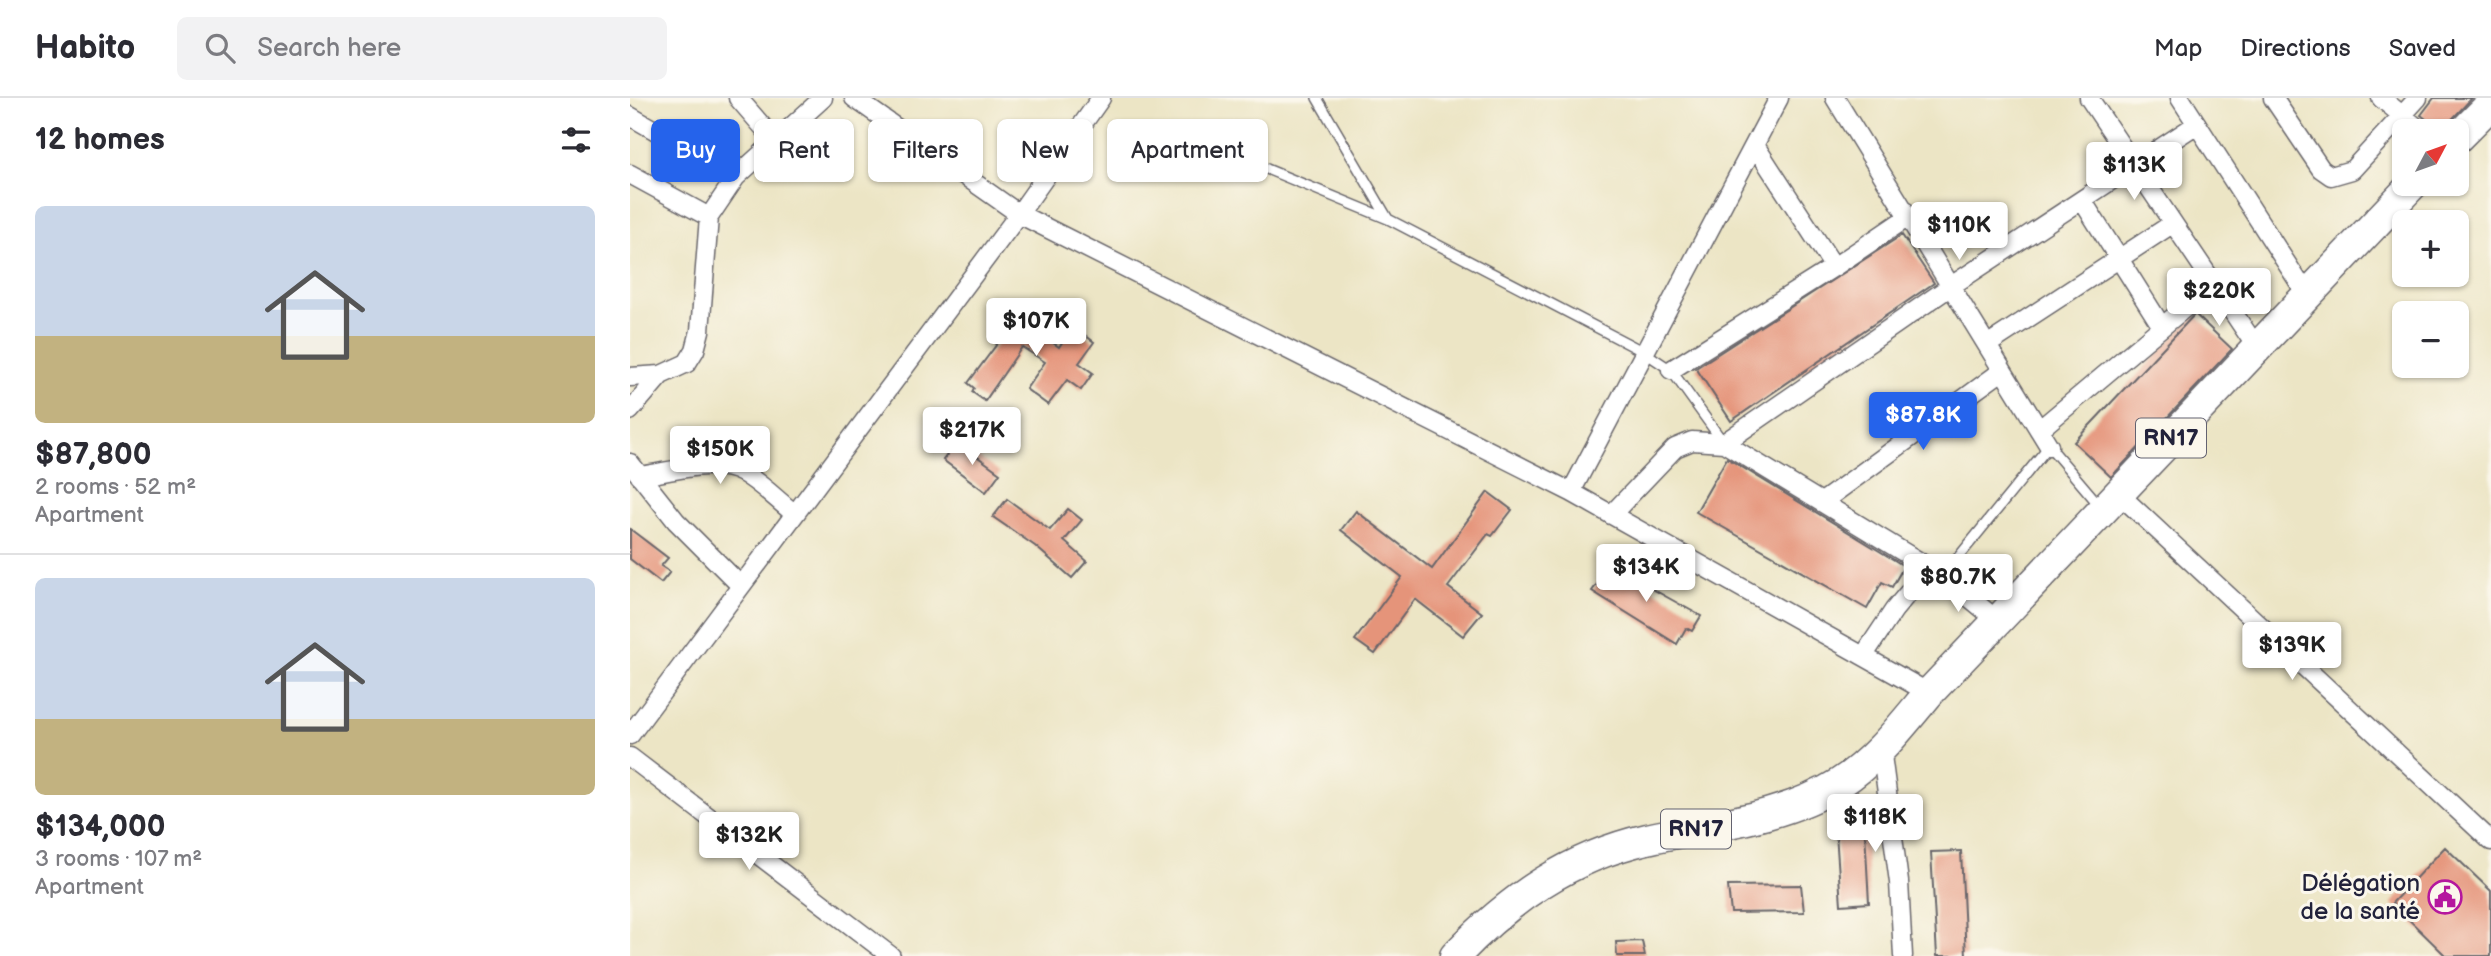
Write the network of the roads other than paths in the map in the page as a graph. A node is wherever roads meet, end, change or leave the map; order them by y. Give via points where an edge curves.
1 (738, 98) edge
2 (853, 98) edge
3 (1101, 98) edge
4 (1317, 98) edge
5 (1779, 98) edge
6 (1835, 98) edge
7 (2089, 98) edge
8 (2180, 98) edge
9 (2273, 98) edge
10 (2381, 98) edge
11 (2418, 98) edge
12 (814, 101) edge
13 (630, 116) edge
14 (2404, 116) junction
15 (756, 119) edge
16 (797, 119) edge
17 (2407, 119) edge
18 (2197, 124) junction
19 (651, 128) edge
20 (1756, 147) junction
21 (754, 161) edge
22 (2134, 166) junction
23 (1268, 170) edge
24 (630, 174) edge
25 (740, 174) edge
26 (733, 182) edge
27 (2402, 196) edge
28 (2082, 200) junction
29 (1020, 214) junction
30 (709, 217) junction
31 (1908, 217) junction
32 (1388, 219) junction
33 (2172, 224) junction
34 (2119, 259) junction
35 (1834, 267) junction
36 (2212, 285) junction
37 (1951, 286) junction
38 (2307, 295) junction
39 (2162, 327) junction
40 (1987, 345) junction
41 (2257, 348) junction
42 (1644, 352) junction
43 (1671, 370) junction
44 (2002, 371) junction
45 (661, 375) junction
46 (630, 377) edge
47 (630, 411) edge
48 (2039, 430) junction
49 (1724, 443) junction
50 (2049, 446) junction
51 (635, 470) edge
52 (1571, 492) junction
53 (1822, 502) junction
54 (2111, 502) junction
55 (795, 514) junction
56 (1611, 514) junction
57 (1936, 572) junction
58 (741, 586) junction
59 (1998, 621) junction
60 (1864, 655) junction
61 (1929, 693) junction
62 (630, 735) edge
63 (1881, 748) junction
64 (630, 757) edge
65 (2491, 841) edge
66 (891, 956) edge
67 (1455, 956) edge
68 (1903, 956) edge

1 - 15 street
2 - 29 street
3 - 29 street
4 - 32 lane
5 - 20 street
6 - 31 street
7 - 22 street
8 - 18 street
9 - 14 street via 2321,169 2331,176 2352,170
10 - 14 street
11 - 14 street
12 - 16 street
13 - 19 street
14 - 17 street
18 - 22 street
18 - 38 street
20 - 35 street
20 - 42 street
21 - 25 street
22 - 28 street
22 - 33 street
23 - 32 lane
24 - 30 street
26 - 30 street
27 - 38 main road, RN17
28 - 34 street
28 - 37 street
29 - 52 street
29 - 55 street
30 - 45 street via 695,350 679,369
31 - 35 street
31 - 37 street
32 - 42 lane
33 - 34 street
33 - 36 street
34 - 39 street
34 - 40 street
35 - 43 street
36 - 39 street
36 - 41 street
37 - 40 street
37 - 49 street
38 - 41 main road, RN17
39 - 48 street
40 - 44 street
41 - 54 main road, RN17
42 - 43 lane
42 - 52 street
43 - 49 lane
44 - 48 street
44 - 53 street
45 - 46 street
45 - 47 street
48 - 50 street
49 - 53 street
49 - 56 street via 1692,441 1675,449
50 - 54 lane
50 - 57 lane
51 - 55 street via 730,468
51 - 58 street via 676,522
52 - 56 street
53 - 57 street
54 - 59 main road, RN17
54 - 65 street
55 - 58 street
56 - 60 street
57 - 59 street
57 - 60 street via 1894,610
58 - 62 street
59 - 61 main road, RN17
60 - 61 street
61 - 63 main road, RN17
63 - 67 main road, RN17 via 1839,784 1793,805 1627,844 1582,860 1514,901
63 - 68 street via 1899,883
64 - 66 street

